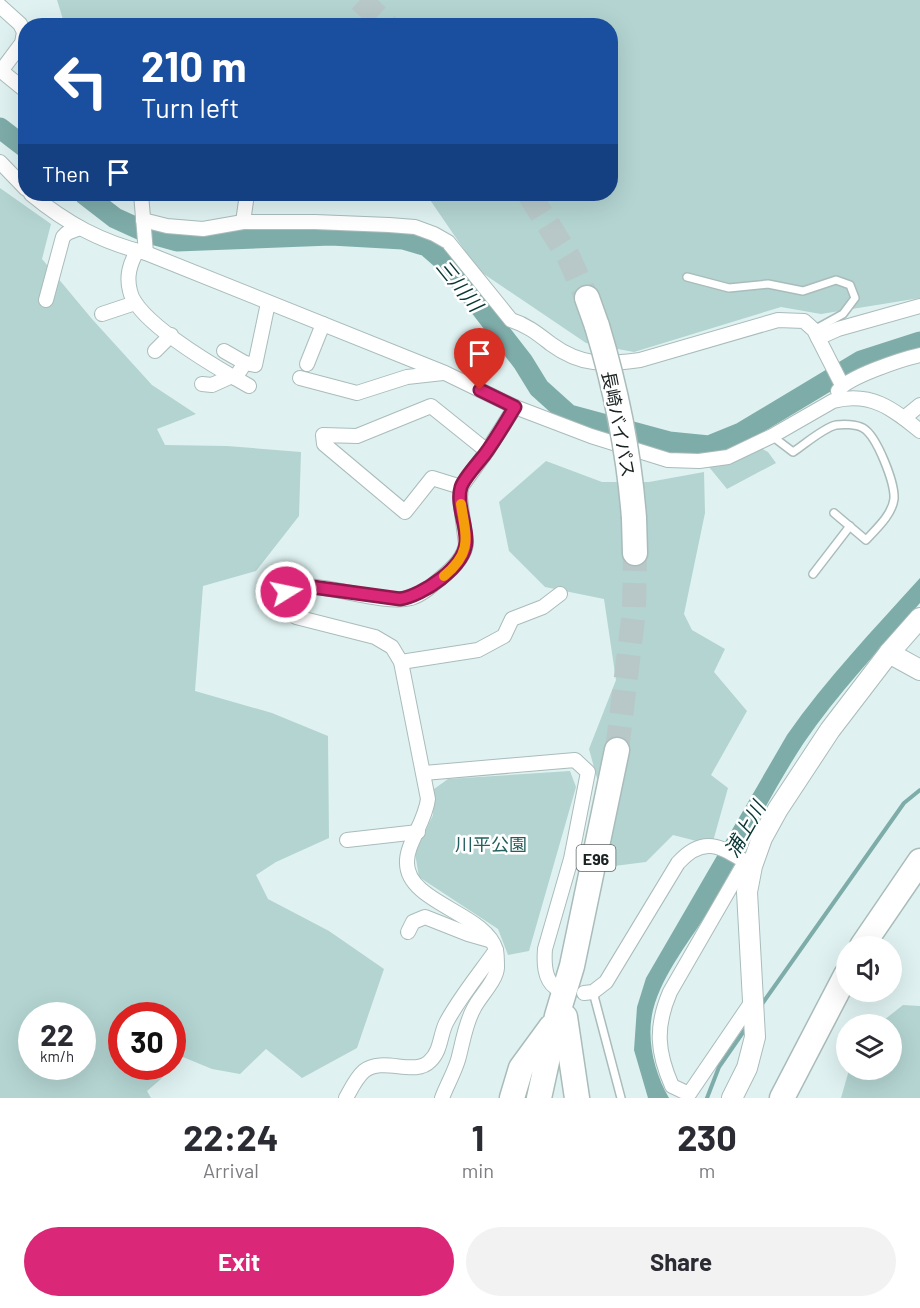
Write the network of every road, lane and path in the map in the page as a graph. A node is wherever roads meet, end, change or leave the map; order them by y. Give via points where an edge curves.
1 (0, 6) edge
2 (18, 22) edge
3 (18, 51) edge
4 (0, 70) edge
5 (18, 85) edge
6 (0, 162) edge
7 (18, 181) edge
8 (40, 201) edge
9 (142, 201) edge
10 (246, 201) edge
11 (143, 220) junction
12 (243, 222) junction
13 (80, 228) junction
14 (141, 252) junction
15 (687, 277) dead end
16 (587, 298) tunnel mouth
17 (46, 300) dead end
18 (135, 303) junction
19 (268, 303) junction
20 (920, 306) edge
21 (102, 314) dead end
22 (323, 324) junction
23 (816, 334) junction
24 (171, 335) junction
25 (155, 351) dead end
26 (224, 351) dead end
27 (920, 355) edge
28 (246, 363) junction
29 (307, 364) dead end
30 (445, 373) junction
31 (233, 377) junction
32 (300, 378) dead end
33 (202, 384) dead end
34 (842, 385) junction
35 (249, 386) dead end
36 (833, 401) junction
37 (920, 405) edge
38 (515, 407) junction
39 (904, 418) junction
40 (920, 431) edge
41 (772, 436) junction
42 (488, 451) junction
43 (461, 486) junction
44 (834, 513) dead end
45 (850, 526) junction
46 (635, 553) tunnel mouth
47 (813, 574) dead end
48 (560, 594) dead end
49 (920, 618) edge
50 (889, 653) junction
51 (401, 662) junction
52 (920, 670) edge
53 (617, 750) tunnel mouth
54 (424, 773) junction
55 (418, 832) junction
56 (347, 840) dead end
57 (920, 861) edge
58 (748, 864) junction
59 (920, 874) edge
60 (408, 932) dead end
61 (869, 936) edge
62 (878, 936) edge
63 (493, 945) junction
64 (555, 987) dead end
65 (589, 992) joint
66 (836, 994) edge
67 (753, 1000) junction
68 (841, 1002) edge
69 (561, 1016) junction
70 (346, 1098) edge
71 (442, 1098) edge
72 (512, 1098) edge
73 (539, 1098) edge
74 (550, 1098) edge
75 (577, 1098) edge
76 (621, 1098) edge
77 (732, 1098) edge
78 (782, 1098) edge
79 (791, 1098) edge

1 - 2 street
3 - 4 street
4 - 5 street
6 - 7 street
8 - 13 street
9 - 11 street
10 - 12 street
11 - 12 street via 203,229
11 - 14 street
12 - 23 street via 315,222 426,230 448,242 511,320 525,324 586,363 640,360 778,320 804,321
13 - 14 street
13 - 17 street via 63,237
14 - 18 street via 130,266 128,278
14 - 19 street
15 - 23 lane via 729,288 768,284 803,291 836,280 850,285 855,298 843,314
16 - 46 highway, 長崎バイパス, bridge via 619,416 629,471
18 - 21 street
18 - 24 street
19 - 22 street
19 - 28 street via 255,365
20 - 23 street
22 - 29 street
22 - 30 street
23 - 34 street
24 - 25 street
24 - 31 street
26 - 28 street
27 - 34 street
28 - 31 street
30 - 32 street via 406,376 357,393
30 - 38 street
31 - 33 street via 212,385
31 - 35 street
34 - 36 street
36 - 39 street via 849,398 878,402
36 - 41 street
37 - 39 street
38 - 41 street via 668,460 728,457
38 - 42 street
39 - 40 street
41 - 45 lane via 793,452 833,426 863,428 870,436 894,486 894,501 866,540
42 - 43 street
42 - 43 street via 431,406 357,436 323,435 324,444 405,512 432,478
43 - 51 street via 465,550 448,572 421,593 400,599 305,586 291,587 286,592 284,605 296,617 375,637 392,647
44 - 45 lane
45 - 47 lane
48 - 51 street via 543,607 512,619 504,636 478,650
49 - 50 street
50 - 52 street
50 - 58 street via 800,774
51 - 54 street
53 - 69 highway, E96
54 - 55 street via 427,809
54 - 64 street via 575,760 588,772 571,859 545,949 547,976
55 - 56 street
55 - 63 street via 408,852 406,865 410,876 418,887 485,933
57 - 61 highway
58 - 65 street via 712,845 693,849 678,863 606,982
58 - 67 street
58 - 67 street via 662,1010 662,1063 672,1086 689,1094
59 - 62 highway
60 - 63 street via 413,922 425,916
63 - 70 street via 446,1024 432,1060 419,1067 376,1065 357,1079
63 - 71 street via 497,972 471,1014
65 - 76 lane
66 - 78 highway
67 - 77 street via 755,1037 747,1068
68 - 79 highway
69 - 72 highway via 521,1068
69 - 73 highway, E96
69 - 74 highway, E96
69 - 75 highway

